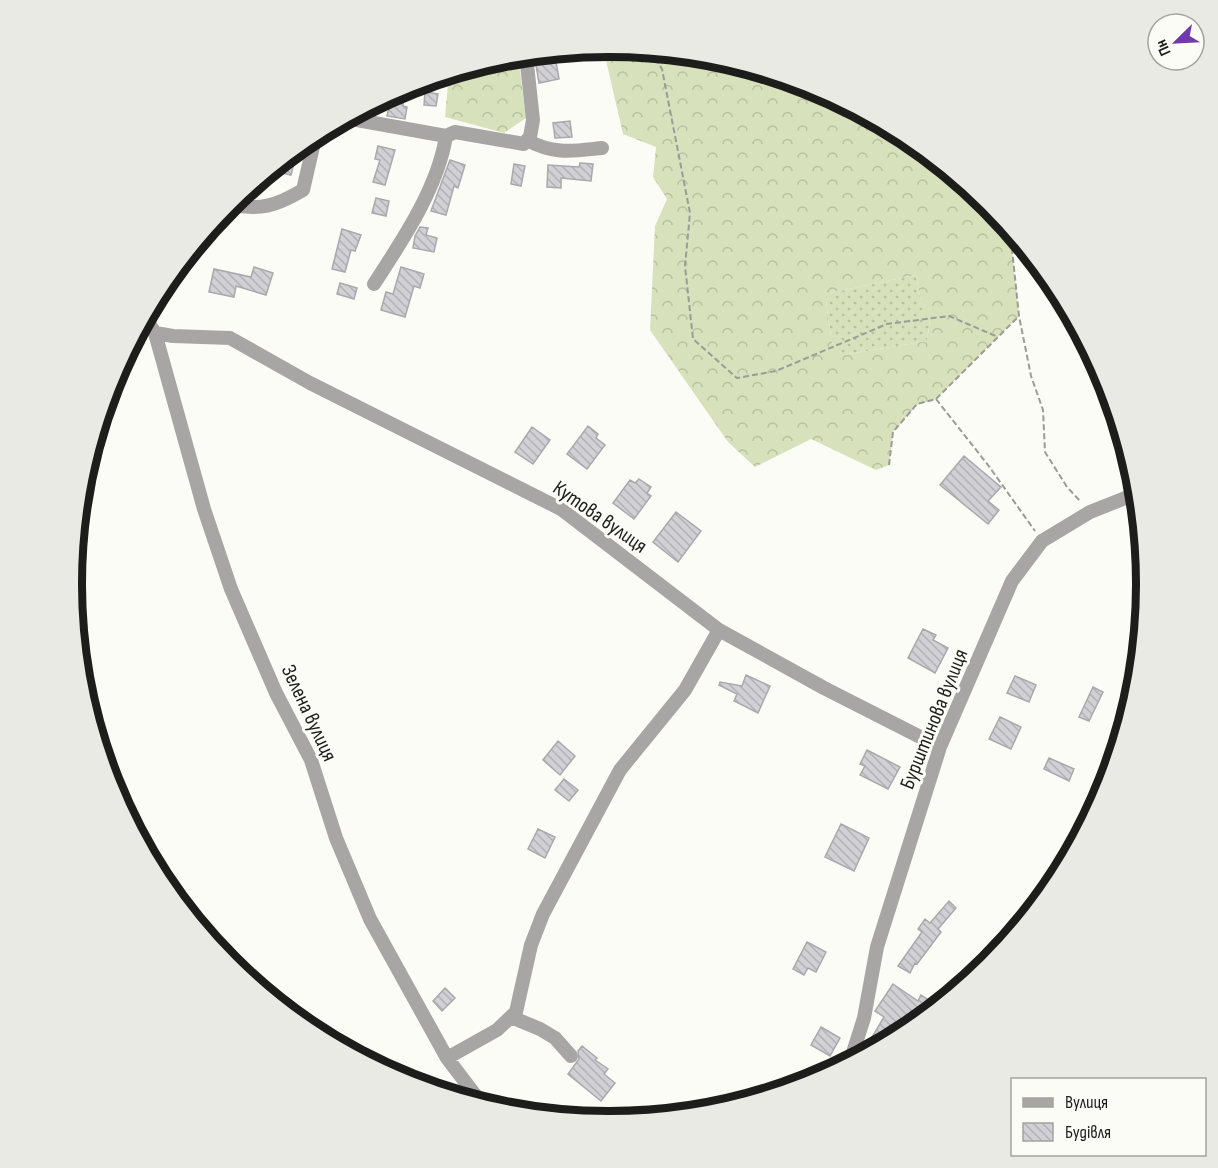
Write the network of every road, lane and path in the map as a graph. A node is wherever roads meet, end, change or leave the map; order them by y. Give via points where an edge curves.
1 (656, 59) edge
2 (527, 64) edge
3 (364, 118) edge
4 (446, 136) junction
5 (527, 140) junction
6 (313, 148) edge
7 (602, 148) dead end
8 (241, 207) edge
9 (1012, 245) edge
10 (374, 284) dead end
11 (1019, 316) junction
12 (150, 326) edge
13 (154, 333) junction
14 (998, 337) junction
15 (936, 399) junction
16 (889, 465) dead end
17 (1128, 497) edge
18 (1090, 512) junction
19 (1042, 541) junction
20 (719, 630) junction
21 (940, 747) junction
22 (511, 1017) junction
23 (854, 1050) edge
24 (571, 1056) dead end
25 (447, 1058) junction
26 (474, 1093) edge

1 - 14 path via 662,69 690,213 684,266 693,339 737,378 776,371 887,324 949,316
2 - 5 street via 533,120
3 - 4 street
4 - 5 street via 455,132 524,144
4 - 10 street via 443,156 417,212
5 - 7 street via 541,148 562,152
6 - 8 street via 303,190 284,202
9 - 11 path
11 - 14 path
11 - 18 path via 1031,376 1043,410 1045,452 1067,487
12 - 13 street, Зелена вулиця
13 - 20 street, Кутова вулиця via 230,338 310,383 561,509
13 - 25 street, Зелена вулиця via 231,589 276,693 311,760 336,837 370,919
14 - 15 path
15 - 16 path via 917,404 893,432
15 - 19 path
17 - 18 street, Бурштинова вулиця
18 - 19 street, Бурштинова вулиця
19 - 21 street, Бурштинова вулиця via 1012,581
20 - 21 street, Кутова вулиця
20 - 22 street via 685,690 620,770 543,914 531,945 516,1012
21 - 23 street, Бурштинова вулиця via 877,947
22 - 24 street via 555,1038
22 - 25 street via 497,1030
25 - 26 street, Зелена вулиця

